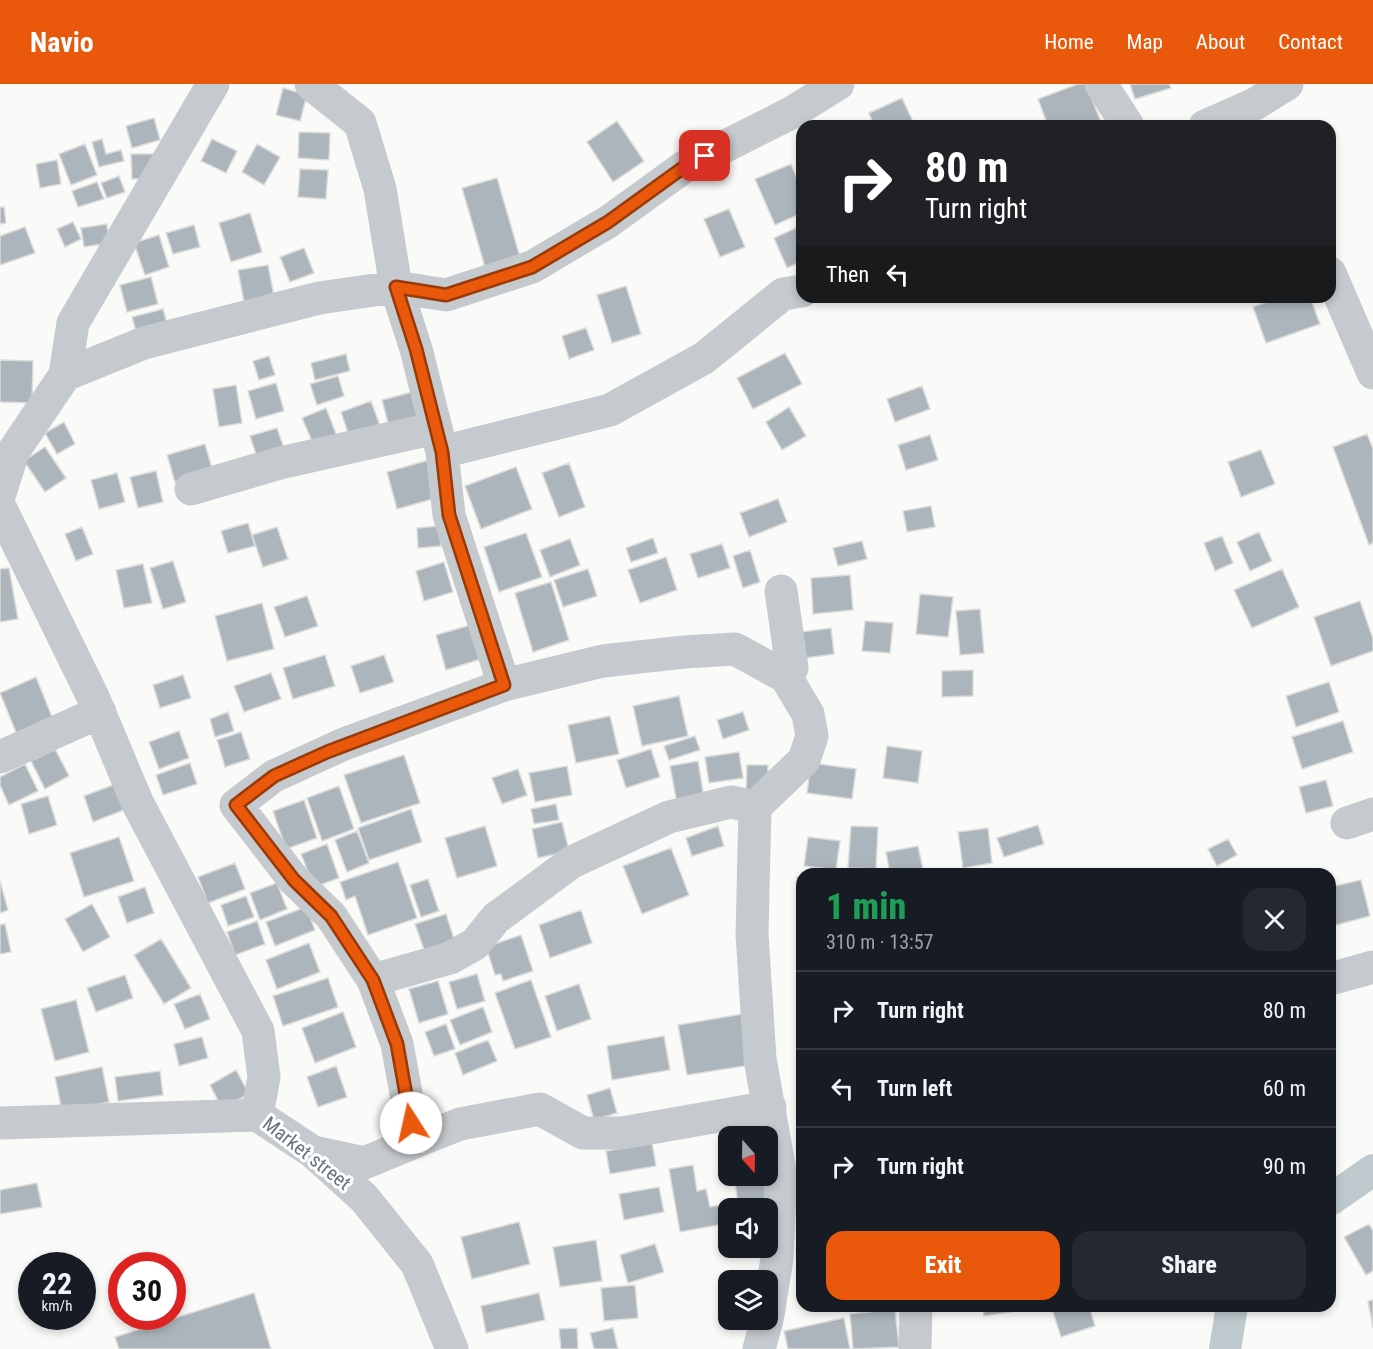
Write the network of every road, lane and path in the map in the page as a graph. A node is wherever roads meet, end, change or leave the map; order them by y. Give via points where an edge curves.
1 (213, 84) edge
2 (310, 84) edge
3 (838, 84) edge
4 (1101, 84) edge
5 (1287, 84) edge
6 (1261, 115) edge
7 (1124, 120) edge
8 (1236, 120) edge
9 (1336, 281) edge
10 (396, 287) junction
11 (796, 292) edge
12 (1362, 317) edge
13 (1373, 372) edge
14 (65, 375) junction
15 (439, 440) junction
16 (191, 489) dead end
17 (0, 493) edge
18 (0, 507) edge
19 (781, 591) dead end
20 (786, 677) junction
21 (504, 685) junction
22 (100, 712) junction
23 (0, 757) edge
24 (755, 807) junction
25 (1373, 967) edge
26 (1336, 977) edge
27 (373, 980) junction
28 (770, 1107) junction
29 (257, 1115) junction
30 (0, 1124) edge
31 (415, 1143) junction
32 (313, 1152) junction
33 (792, 1177) edge
34 (775, 1270) edge
35 (916, 1312) edge
36 (764, 1330) edge
37 (452, 1349) edge
38 (759, 1349) edge
39 (915, 1349) edge

1 - 14 street via 73,323
2 - 10 street via 360,123 380,189
3 - 10 street via 684,167 608,222 532,267 446,295
4 - 7 street
5 - 6 street
6 - 8 street
9 - 12 street
10 - 14 street via 319,298 144,343
10 - 15 street
11 - 15 street via 783,294 704,358 610,411
12 - 13 street
14 - 17 street via 13,452
15 - 16 street via 280,463
15 - 21 street via 449,515
18 - 22 street
19 - 20 street via 792,668
20 - 21 street via 735,649 603,661
20 - 24 street via 808,714 812,736 804,760
21 - 27 street via 344,744 274,776 236,805 294,880 331,916
22 - 23 street
22 - 29 street via 137,802 258,1031 264,1077
24 - 27 street via 731,802 669,817 572,862 496,918 476,944 467,949 450,958
24 - 28 street via 752,934 760,1059
25 - 26 street
27 - 31 street via 397,1044
28 - 31 street via 622,1133 584,1133 540,1109 460,1124
28 - 33 street
29 - 30 street, Market street
29 - 32 street, Market street
31 - 32 street via 364,1163
32 - 37 street, Market street via 364,1198 417,1264
33 - 34 street
35 - 39 street
36 - 38 street

